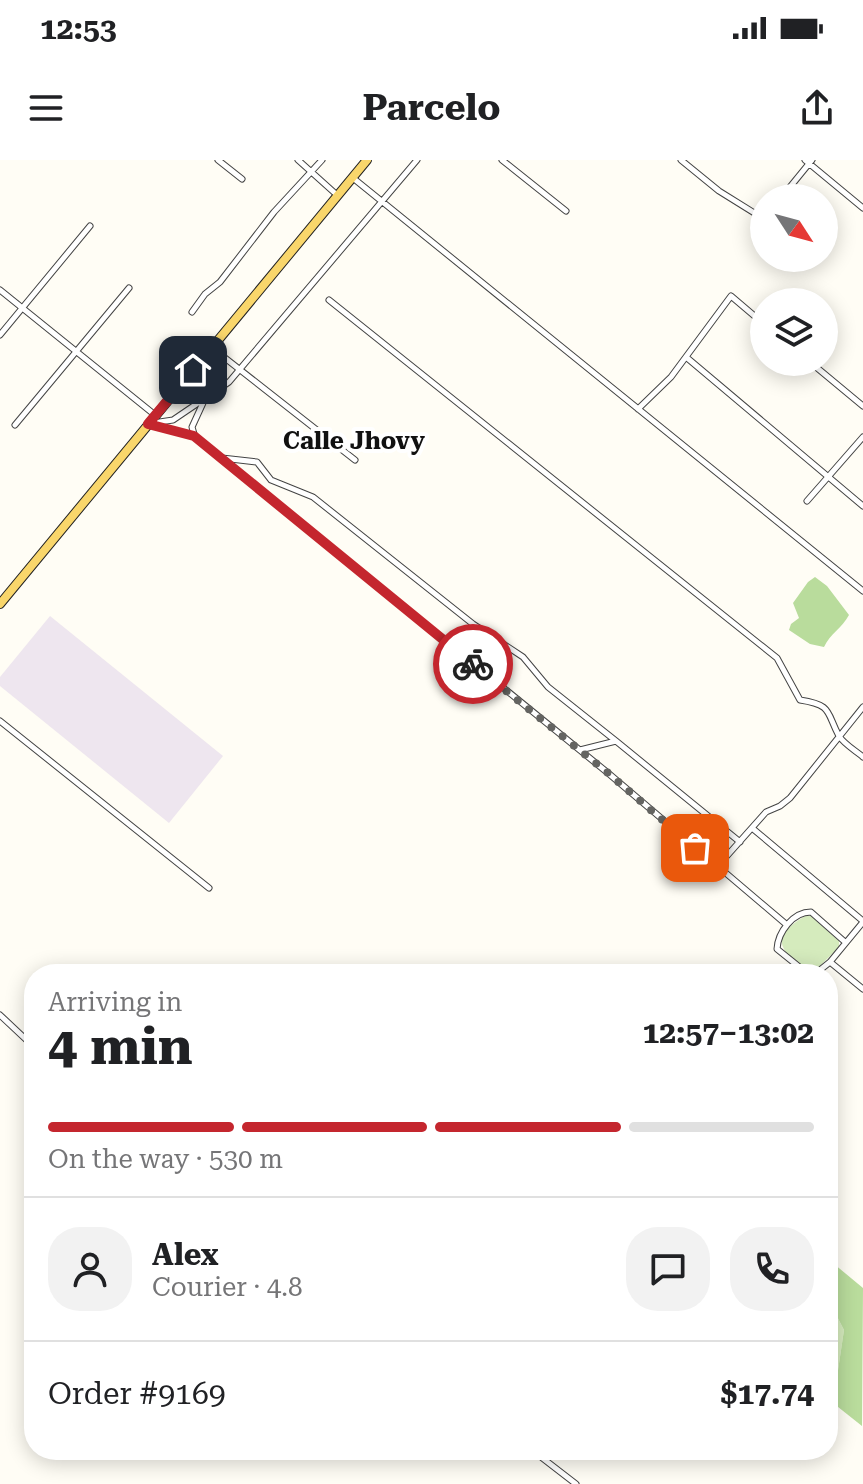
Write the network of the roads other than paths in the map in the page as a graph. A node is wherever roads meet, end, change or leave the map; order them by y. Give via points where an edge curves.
1 (218, 160) edge
2 (298, 160) edge
3 (322, 160) edge
4 (367, 160) edge
5 (417, 160) edge
6 (502, 160) edge
7 (681, 160) edge
8 (809, 161) edge
9 (312, 173) junction
10 (352, 177) junction
11 (242, 179) dead end
12 (792, 184) edge
13 (337, 195) junction
14 (383, 201) junction
15 (863, 208) edge
16 (750, 210) edge
17 (566, 211) dead end
18 (90, 226) dead end
19 (129, 288) dead end
20 (0, 290) edge
21 (329, 300) dead end
22 (22, 308) junction
23 (192, 312) dead end
24 (750, 312) edge
25 (0, 335) edge
26 (211, 347) junction
27 (76, 352) junction
28 (686, 357) junction
29 (241, 370) junction
30 (827, 376) edge
31 (204, 402) junction
32 (863, 406) edge
33 (638, 409) junction
34 (156, 415) junction
35 (148, 424) junction
36 (15, 425) dead end
37 (194, 436) junction
38 (863, 437) edge
39 (222, 458) junction
40 (355, 460) dead end
41 (828, 477) junction
42 (807, 501) dead end
43 (863, 506) edge
44 (863, 591) edge
45 (0, 604) edge
46 (863, 707) edge
47 (0, 721) edge
48 (840, 738) junction
49 (616, 741) junction
50 (579, 750) junction
51 (863, 757) edge
52 (752, 828) junction
53 (740, 842) junction
54 (717, 867) junction
55 (209, 888) dead end
56 (863, 921) edge
57 (787, 925) junction
58 (845, 942) junction
59 (830, 962) junction
60 (796, 964) edge
61 (828, 964) edge
62 (832, 964) edge
63 (838, 969) edge
64 (863, 989) edge
65 (0, 1015) edge
66 (24, 1038) edge
67 (545, 1460) edge
68 (576, 1484) edge

1 - 11 street
2 - 9 street
3 - 9 street
4 - 10 main road
5 - 14 street
6 - 17 street
7 - 16 street
8 - 12 street
8 - 15 street
9 - 13 street
9 - 23 street
10 - 13 main road
10 - 14 street
13 - 26 main road
14 - 29 street
14 - 33 street
18 - 22 street
19 - 27 street
20 - 22 street
21 - 48 street via 777,658 800,700 825,708
22 - 25 street
22 - 27 street
24 - 28 street via 731,296
26 - 29 street
26 - 34 main road
27 - 34 street
27 - 36 street
28 - 33 street
28 - 41 street
29 - 31 street
29 - 40 street
30 - 32 street
31 - 35 street via 173,420
31 - 37 street via 192,427
33 - 44 street
34 - 35 main road
35 - 37 street
35 - 45 main road
37 - 39 street
38 - 41 street
39 - 49 street via 257,462 271,480 313,497 473,624 523,657 548,687
39 - 50 street
41 - 42 street
41 - 43 street
46 - 48 street
47 - 55 street
48 - 51 street
48 - 52 street via 790,798
49 - 50 street
49 - 53 street
50 - 54 street
52 - 53 street
52 - 56 street
53 - 54 street
54 - 57 street
56 - 58 street
57 - 58 street via 811,912
57 - 60 street via 777,949
58 - 59 street
59 - 61 street
59 - 62 street
63 - 64 street
65 - 66 street
67 - 68 street

